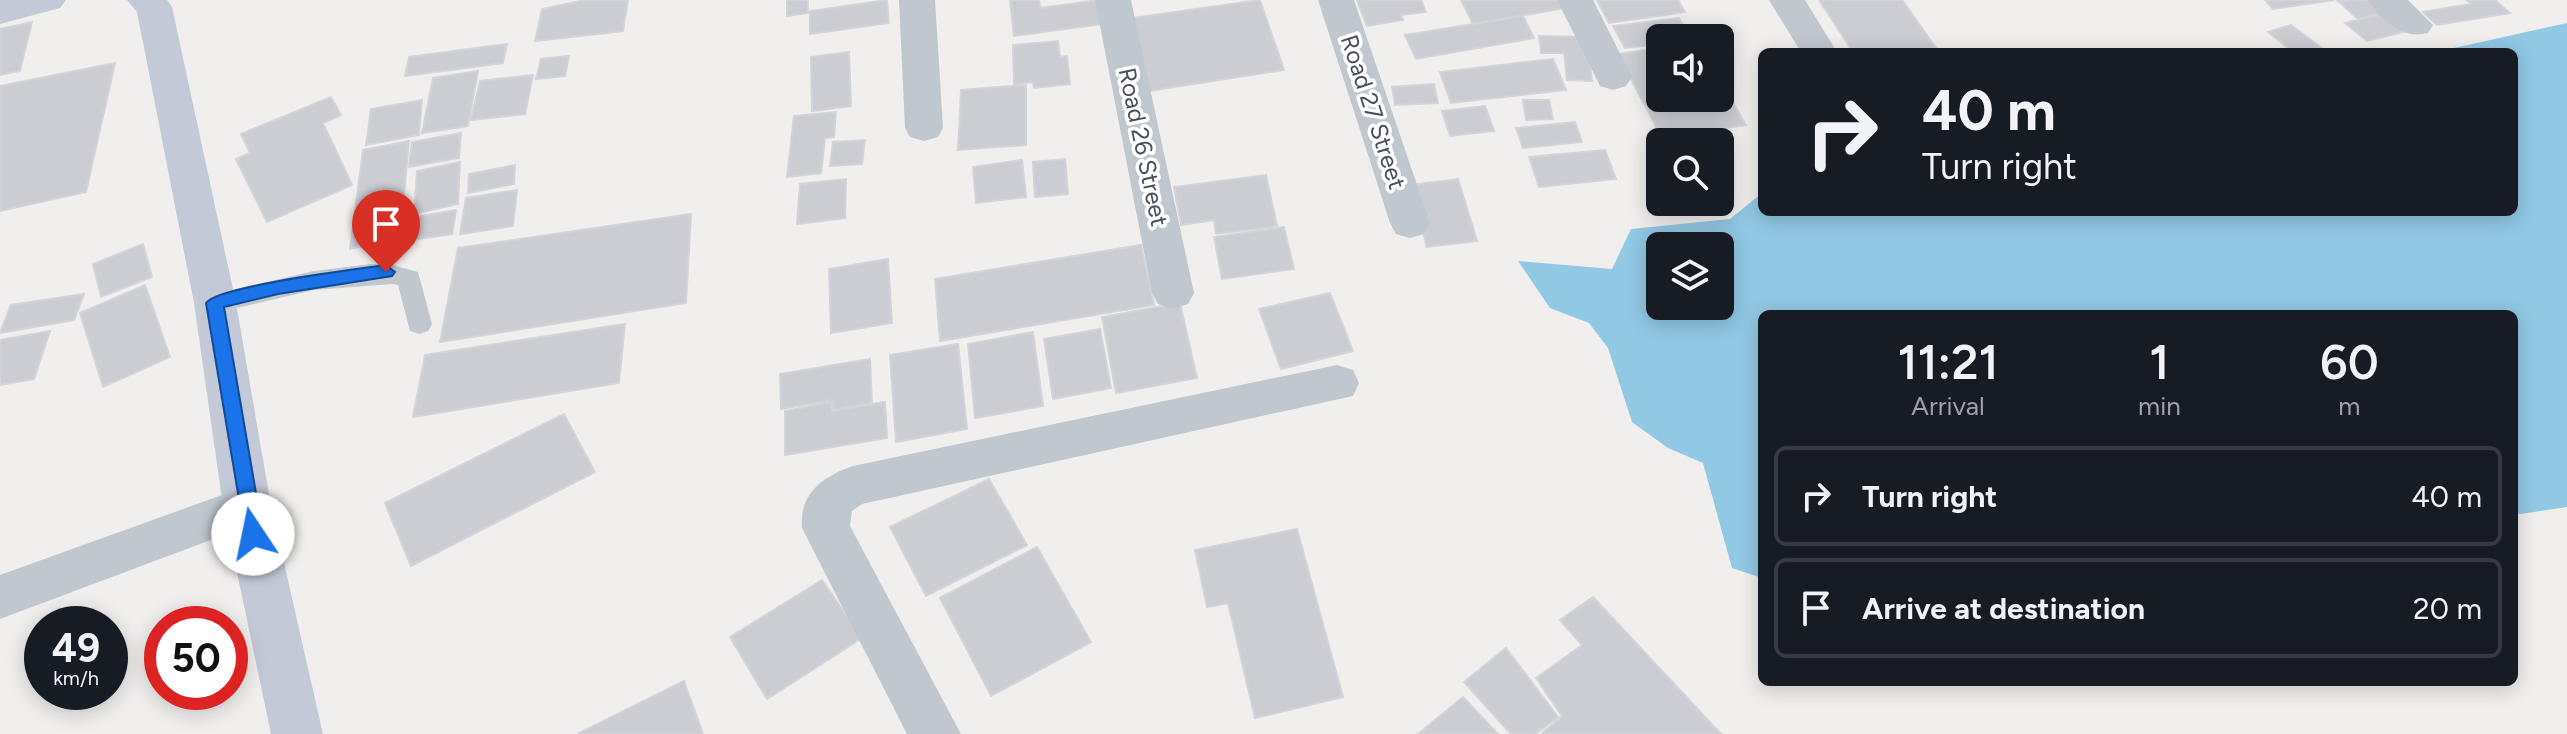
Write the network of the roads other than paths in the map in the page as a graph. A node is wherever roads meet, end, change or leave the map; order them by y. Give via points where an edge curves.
1 (48, 0) edge
2 (145, 0) edge
3 (917, 0) edge
4 (1113, 0) edge
5 (1336, 0) edge
6 (1575, 0) edge
7 (1787, 0) edge
8 (2386, 0) edge
9 (0, 12) edge
10 (2415, 25) dead end
11 (1817, 48) edge
12 (1613, 77) dead end
13 (924, 128) dead end
14 (1410, 223) dead end
15 (1173, 293) dead end
16 (215, 303) junction
17 (419, 324) dead end
18 (1337, 383) dead end
19 (247, 506) junction
20 (0, 597) edge
21 (297, 734) edge
22 (935, 734) edge

1 - 9 main road
2 - 16 main road via 154,7
3 - 13 street
4 - 15 street, Road 26 Street
5 - 14 street, Road 27 Street
6 - 12 street
7 - 11 street
8 - 10 street
16 - 17 lane via 386,272 409,279
16 - 19 main road
18 - 22 street via 853,486 834,497 826,507 826,528
19 - 20 street
19 - 21 main road

